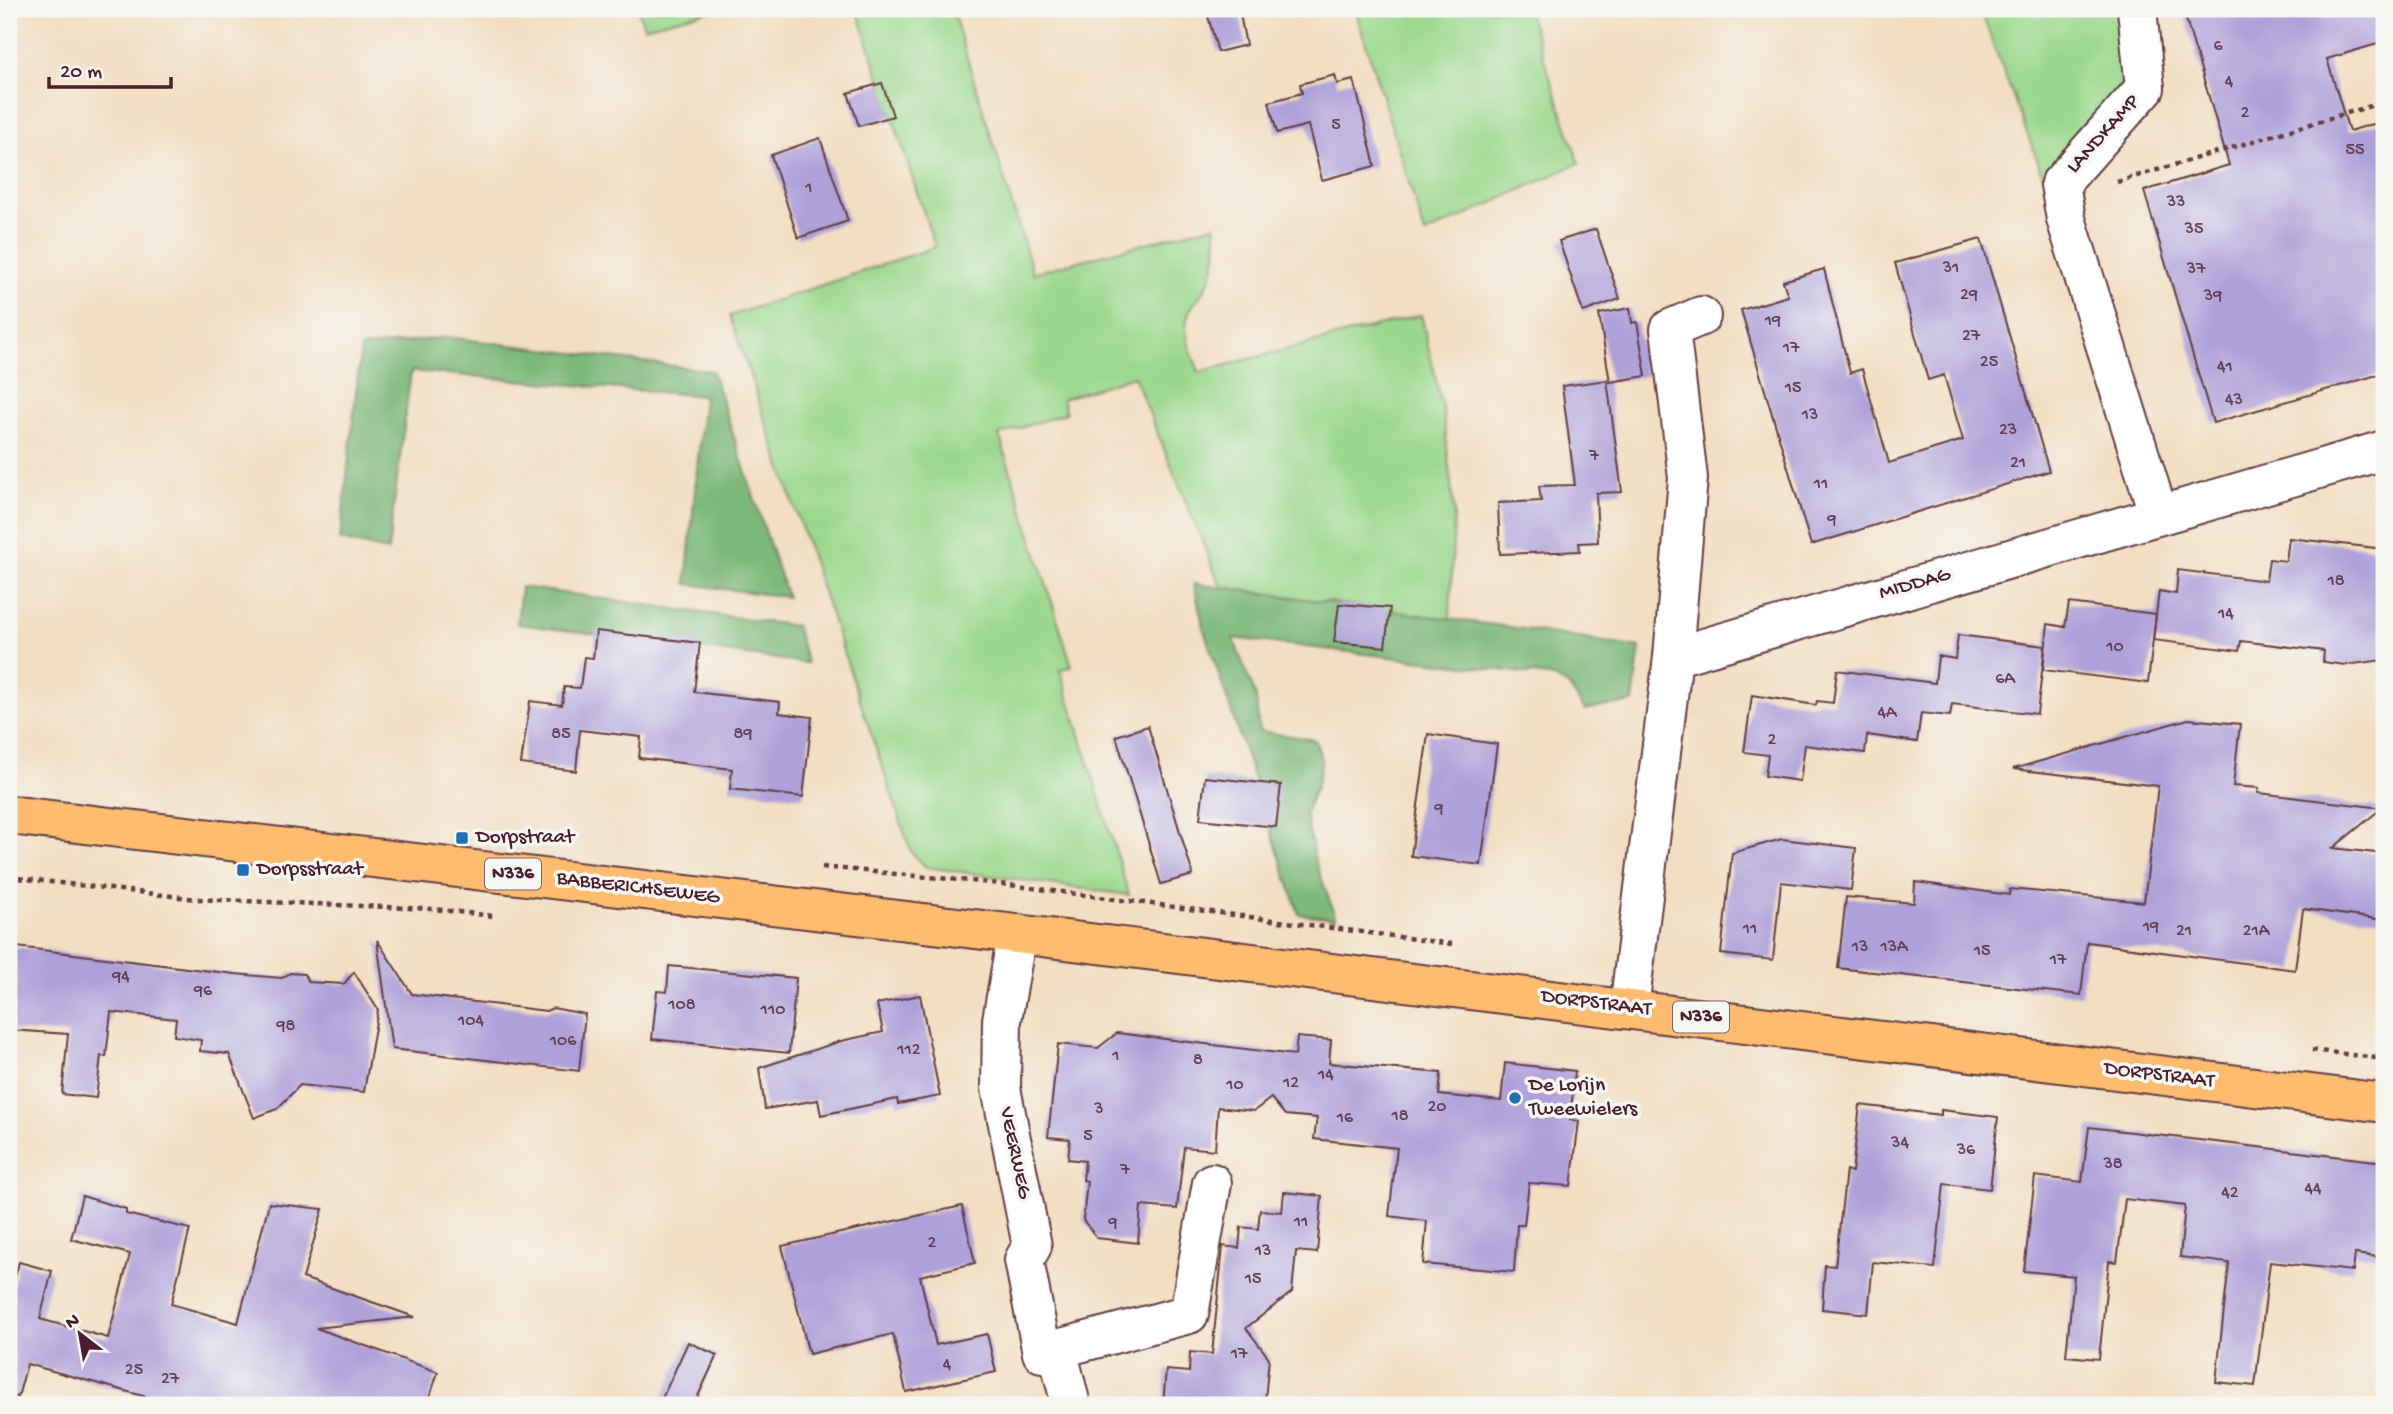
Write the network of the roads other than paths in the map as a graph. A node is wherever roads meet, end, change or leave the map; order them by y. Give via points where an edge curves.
1 (2137, 9) edge
2 (1701, 316) dead end
3 (2384, 450) edge
4 (2158, 513) junction
5 (1672, 657) junction
6 (9, 816) edge
7 (1017, 934) junction
8 (1629, 1008) junction
9 (2384, 1102) edge
10 (1212, 1183) dead end
11 (1057, 1349) junction
12 (1071, 1405) edge

1 - 4 street, LANDKAMP via 2146,88 2060,184
2 - 5 street via 1670,329 1688,478
3 - 4 street, MIDDAG
4 - 5 street, MIDDAG
5 - 8 street
6 - 7 main road, BABBERICHSEWEG / N336
7 - 8 main road, DORPSTRAAT / N336
7 - 11 street, VEERWEG via 1002,1020 1001,1088 1026,1207 1031,1246 1024,1260 1042,1353
8 - 9 main road, DORPSTRAAT / N336
10 - 11 street via 1189,1314
11 - 12 street

